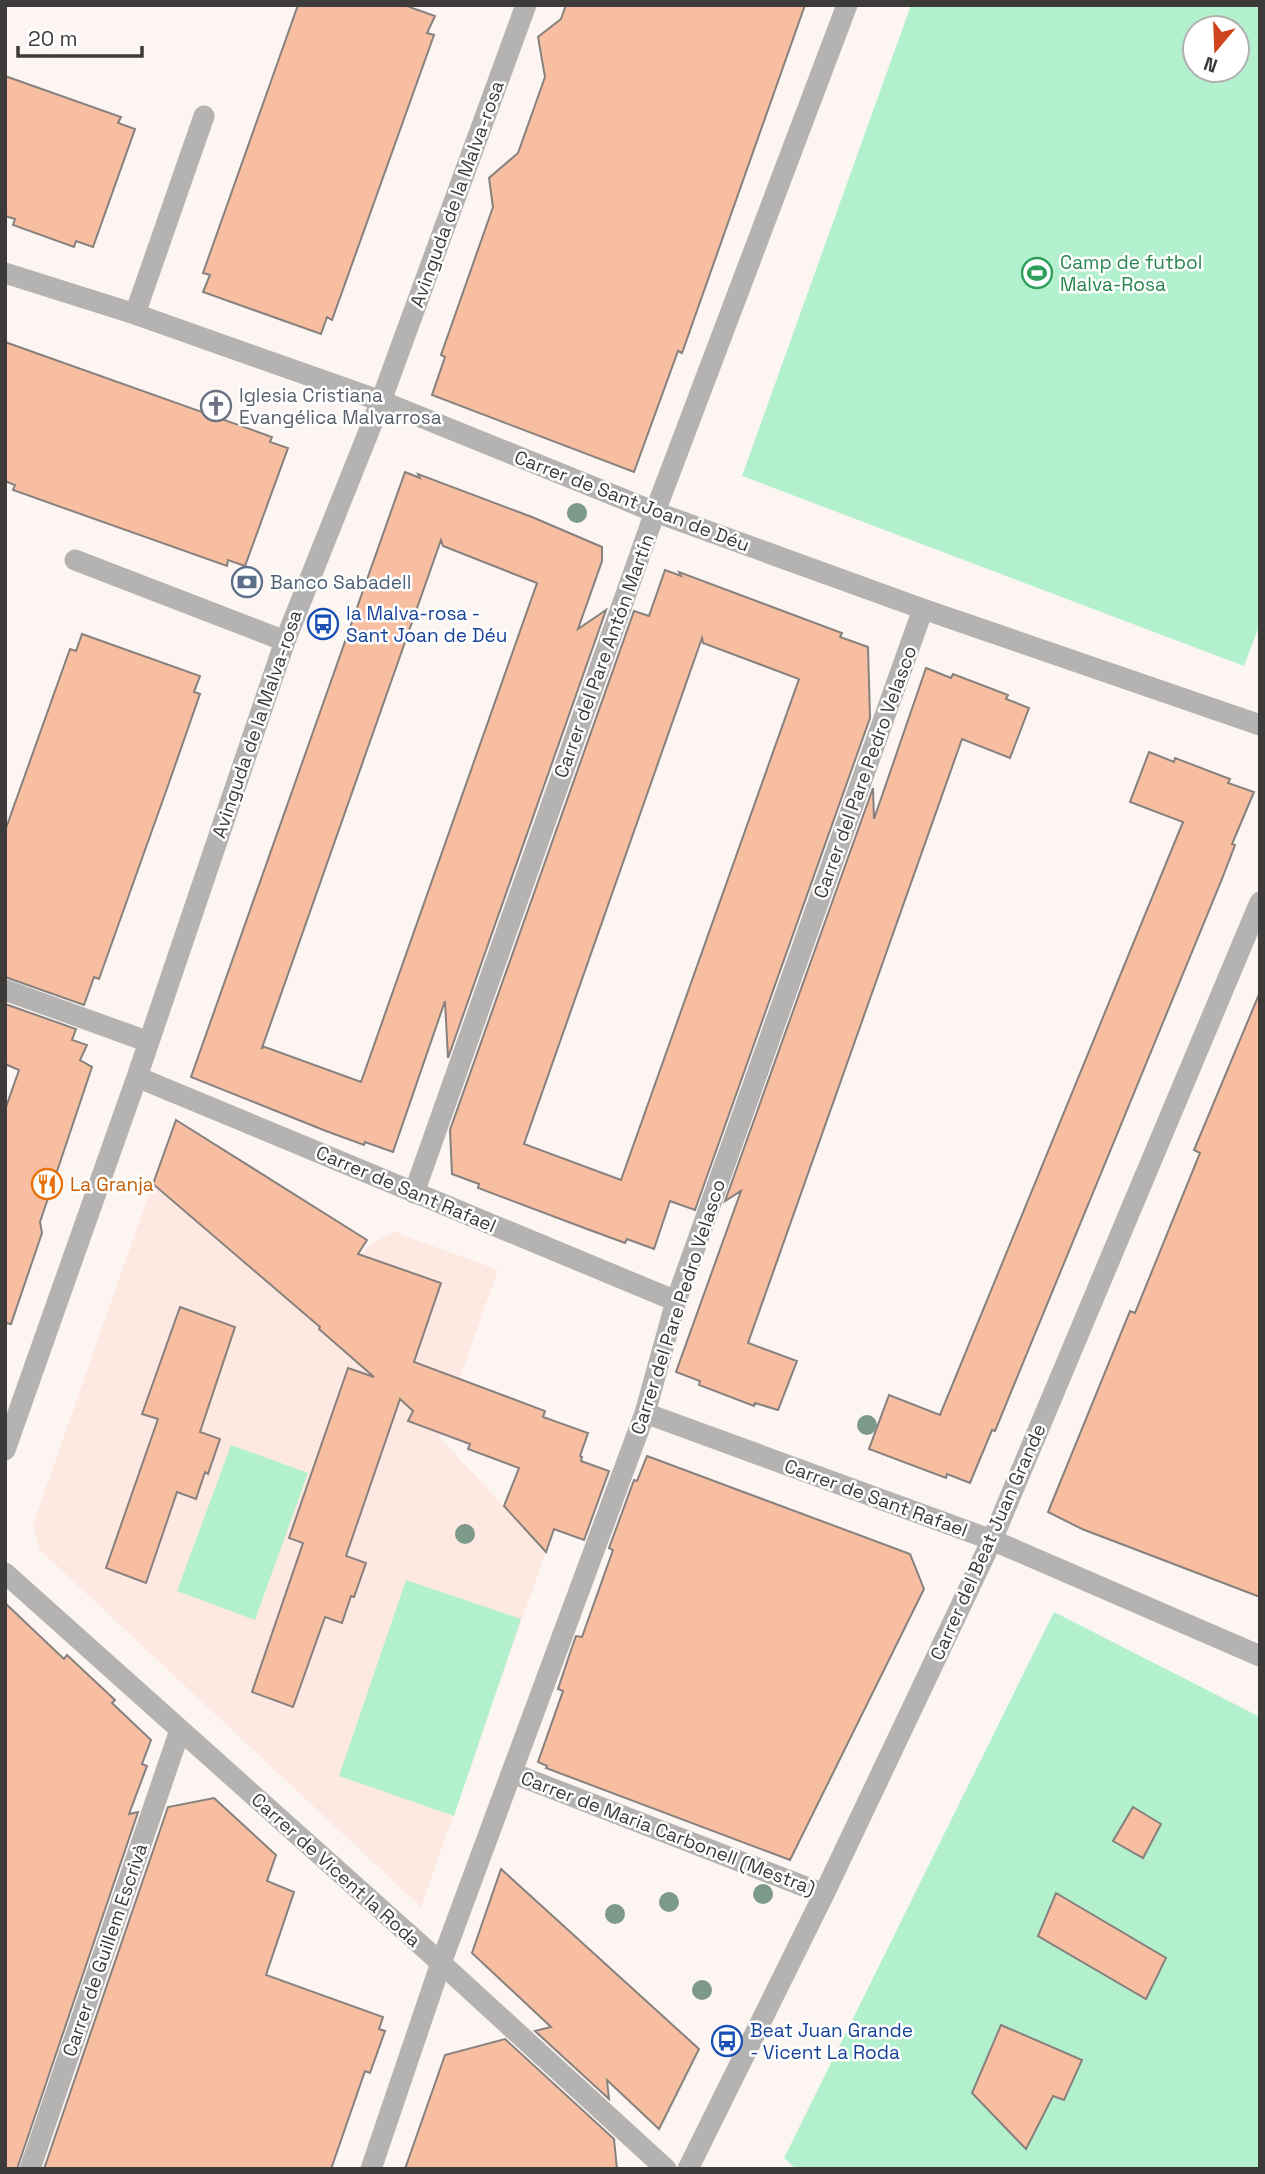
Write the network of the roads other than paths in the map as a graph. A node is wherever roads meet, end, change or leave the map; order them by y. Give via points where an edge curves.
1 (526, 5) edge
2 (848, 5) edge
3 (204, 116) dead end
4 (5, 273) edge
5 (135, 314) junction
6 (381, 401) junction
7 (655, 512) junction
8 (75, 560) dead end
9 (923, 609) junction
10 (285, 640) junction
11 (1260, 724) edge
12 (1260, 902) edge
13 (5, 990) edge
14 (149, 1042) junction
15 (137, 1077) junction
16 (414, 1192) junction
17 (676, 1301) junction
18 (645, 1413) junction
19 (5, 1450) edge
20 (992, 1540) junction
21 (5, 1573) edge
22 (1260, 1656) edge
23 (180, 1730) junction
24 (512, 1773) junction
25 (824, 1894) junction
26 (441, 1964) junction
27 (30, 2169) edge
28 (371, 2169) edge
29 (666, 2169) edge
30 (688, 2169) edge

1 - 6 street, Avinguda de la Malva-rosa
2 - 7 street, Carrer del Pare Antón Martín
3 - 5 street
4 - 5 street, Carrer de Sant Joan de Déu
5 - 6 street, Carrer de Sant Joan de Déu
6 - 7 street, Carrer de Sant Joan de Déu
6 - 10 street, Avinguda de la Malva-rosa
7 - 9 street, Carrer de Sant Joan de Déu
7 - 16 street, Carrer del Pare Antón Martín
8 - 10 street
9 - 11 street, Carrer de Sant Joan de Déu
9 - 17 street, Carrer del Pare Pedro Velasco
10 - 14 street, Avinguda de la Malva-rosa
12 - 20 street, Carrer del Beat Juan Grande
13 - 14 street
14 - 15 street, Avinguda de la Malva-rosa
15 - 16 street, Carrer de Sant Rafael
15 - 19 street, Avinguda de la Malva-rosa
16 - 17 street, Carrer de Sant Rafael
17 - 18 street, Carrer del Pare Pedro Velasco
18 - 20 street, Carrer de Sant Rafael
18 - 24 street, Carrer del Pare Pedro Velasco
20 - 22 street, Carrer de Sant Rafael
20 - 25 street, Carrer del Beat Juan Grande
21 - 23 street, Carrer de Vicent la Roda
23 - 26 street, Carrer de Vicent la Roda
23 - 27 street, Carrer de Guillem Escrivà
24 - 25 street, Carrer de Maria Carbonell (Mestra)
24 - 26 street, Carrer del Pare Pedro Velasco
25 - 30 street, Carrer del Beat Juan Grande
26 - 28 street, Carrer del Pare Pedro Velasco
26 - 29 street, Carrer de Vicent la Roda

